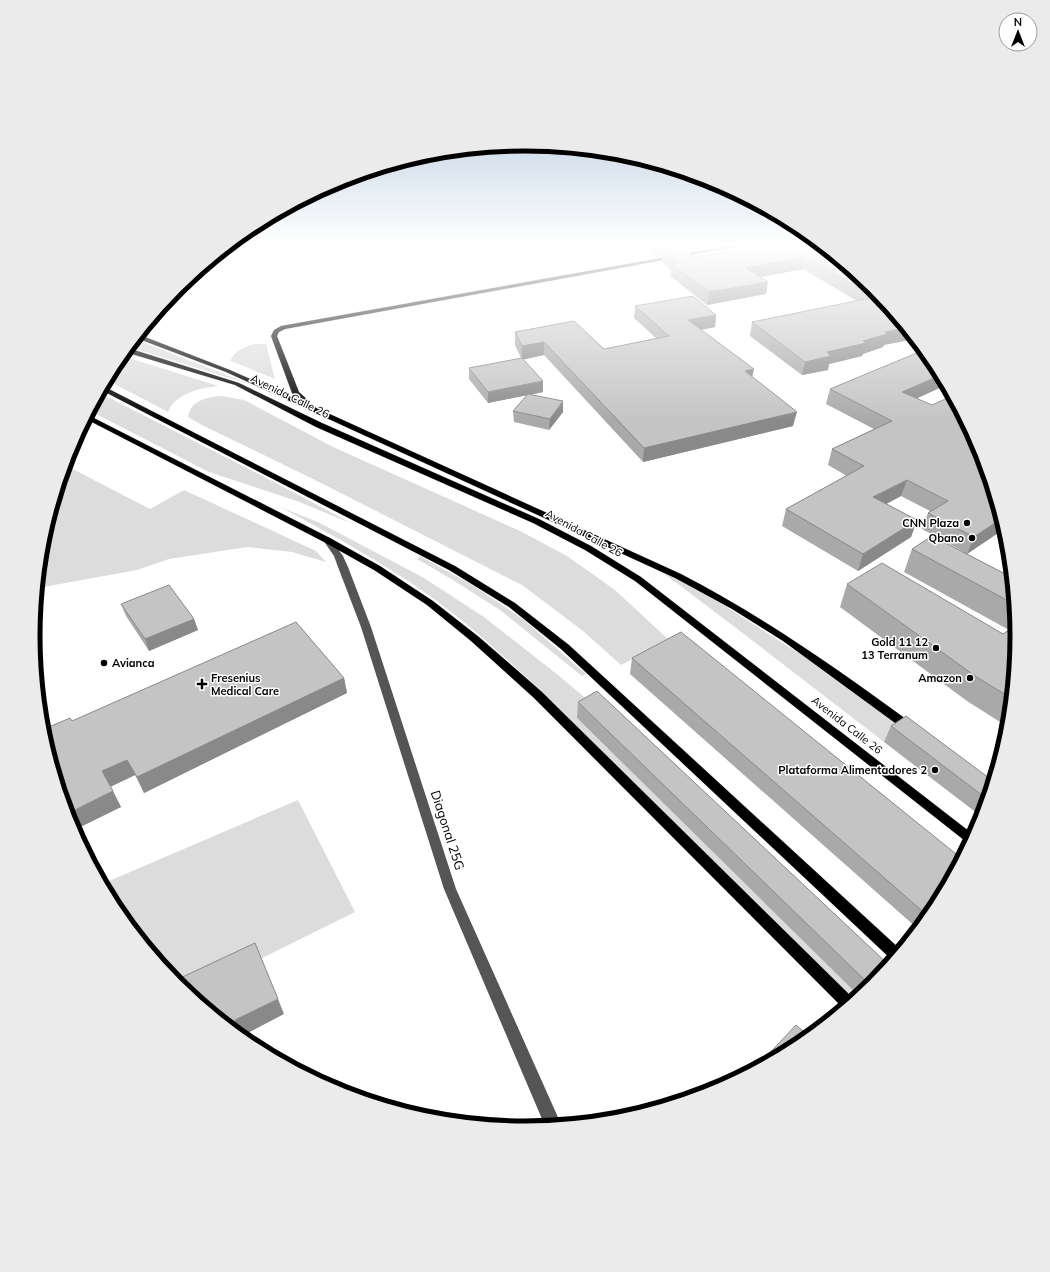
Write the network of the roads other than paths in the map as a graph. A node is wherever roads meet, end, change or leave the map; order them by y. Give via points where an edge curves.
1 (416, 303) edge
2 (143, 338) edge
3 (132, 352) edge
4 (107, 390) edge
5 (315, 410) junction
6 (91, 419) edge
7 (327, 540) junction
8 (920, 735) edge
9 (967, 836) edge
10 (893, 952) edge
11 (845, 1001) edge
12 (551, 1120) edge

1 - 5 main road via 283,327 276,331 274,336 296,393
2 - 5 main road, Avenida Calle 26 via 228,371
3 - 9 main road, Avenida Calle 26 via 237,384 319,425 528,518 588,548 644,584
4 - 10 main road via 452,568 512,605 565,647
5 - 8 main road, Avenida Calle 26 via 565,523 725,601 830,669
6 - 7 main road
7 - 11 main road via 377,568 430,603 475,639 538,695
7 - 12 street, Diagonal 25G via 343,567 366,627 450,889

